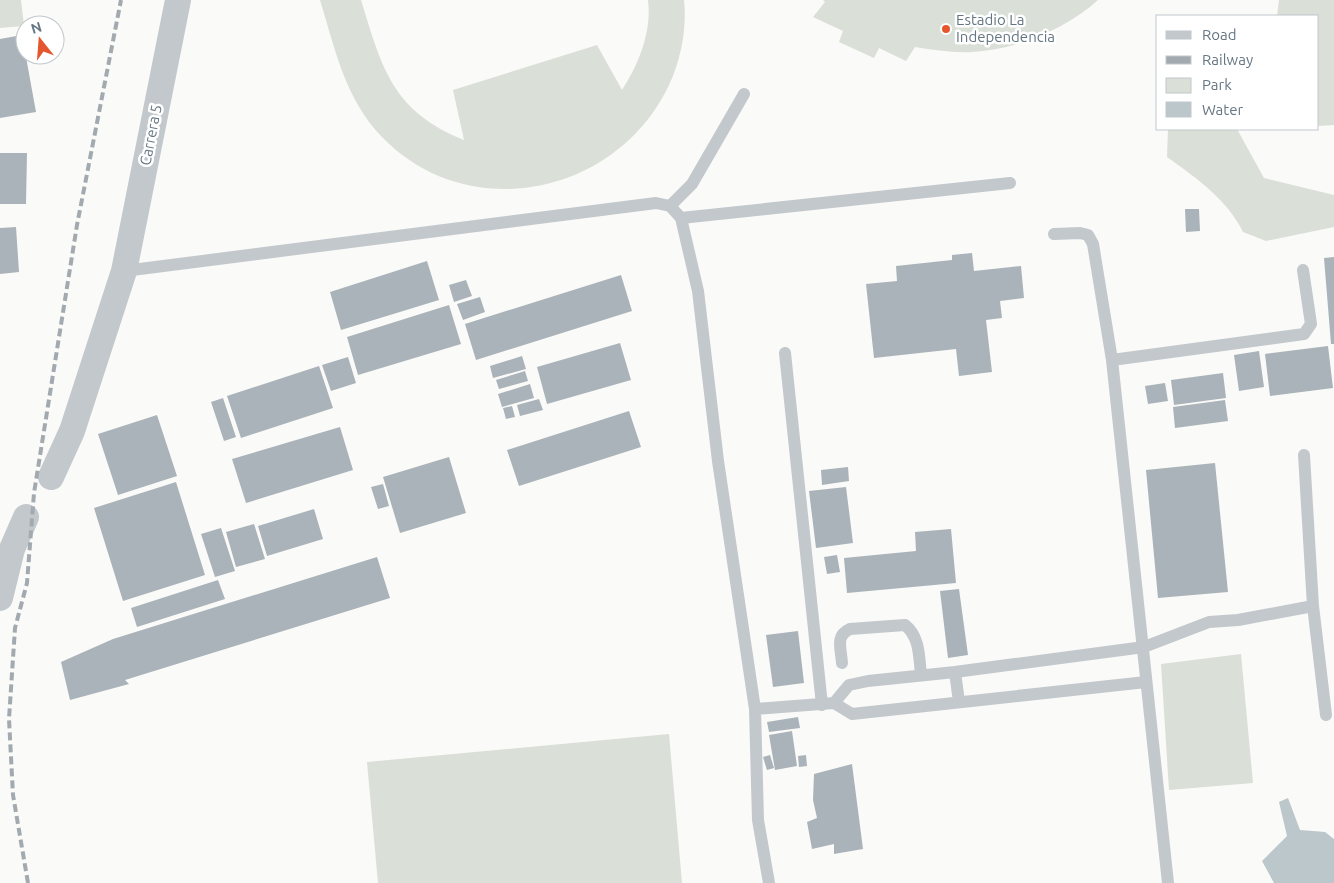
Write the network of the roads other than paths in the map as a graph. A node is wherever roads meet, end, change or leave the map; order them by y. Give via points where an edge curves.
1 (178, 0) edge
2 (744, 94) dead end
3 (1010, 183) dead end
4 (670, 206) junction
5 (681, 218) junction
6 (1054, 234) dead end
7 (1303, 270) dead end
8 (124, 271) junction
9 (785, 353) dead end
10 (1112, 360) junction
11 (1304, 455) dead end
12 (51, 477) dead end
13 (26, 517) dead end
14 (0, 598) edge
15 (1313, 606) junction
16 (1144, 647) junction
17 (842, 663) dead end
18 (954, 672) junction
19 (921, 675) junction
20 (1146, 682) junction
21 (958, 702) junction
22 (828, 704) junction
23 (755, 709) junction
24 (1326, 715) dead end
25 (768, 883) edge
26 (1168, 883) edge

1 - 8 street, Carrera 5
2 - 4 lane via 692,184
3 - 5 lane
4 - 5 lane
4 - 8 lane via 656,203
5 - 23 lane via 698,291 718,461
6 - 10 lane via 1088,235 1093,244
7 - 10 lane via 1310,324 1304,334
8 - 12 street, Carrera 5 via 72,431
9 - 22 lane
10 - 16 lane
11 - 15 lane
13 - 14 street via 12,549
15 - 16 lane via 1209,622
15 - 24 lane
16 - 18 lane
16 - 20 lane
17 - 19 lane via 840,638 850,628 905,625 912,630 917,643
18 - 19 lane
18 - 21 lane
19 - 22 lane via 849,685
20 - 21 lane
20 - 26 lane
21 - 22 lane via 852,714
22 - 23 lane
23 - 25 lane via 758,820

